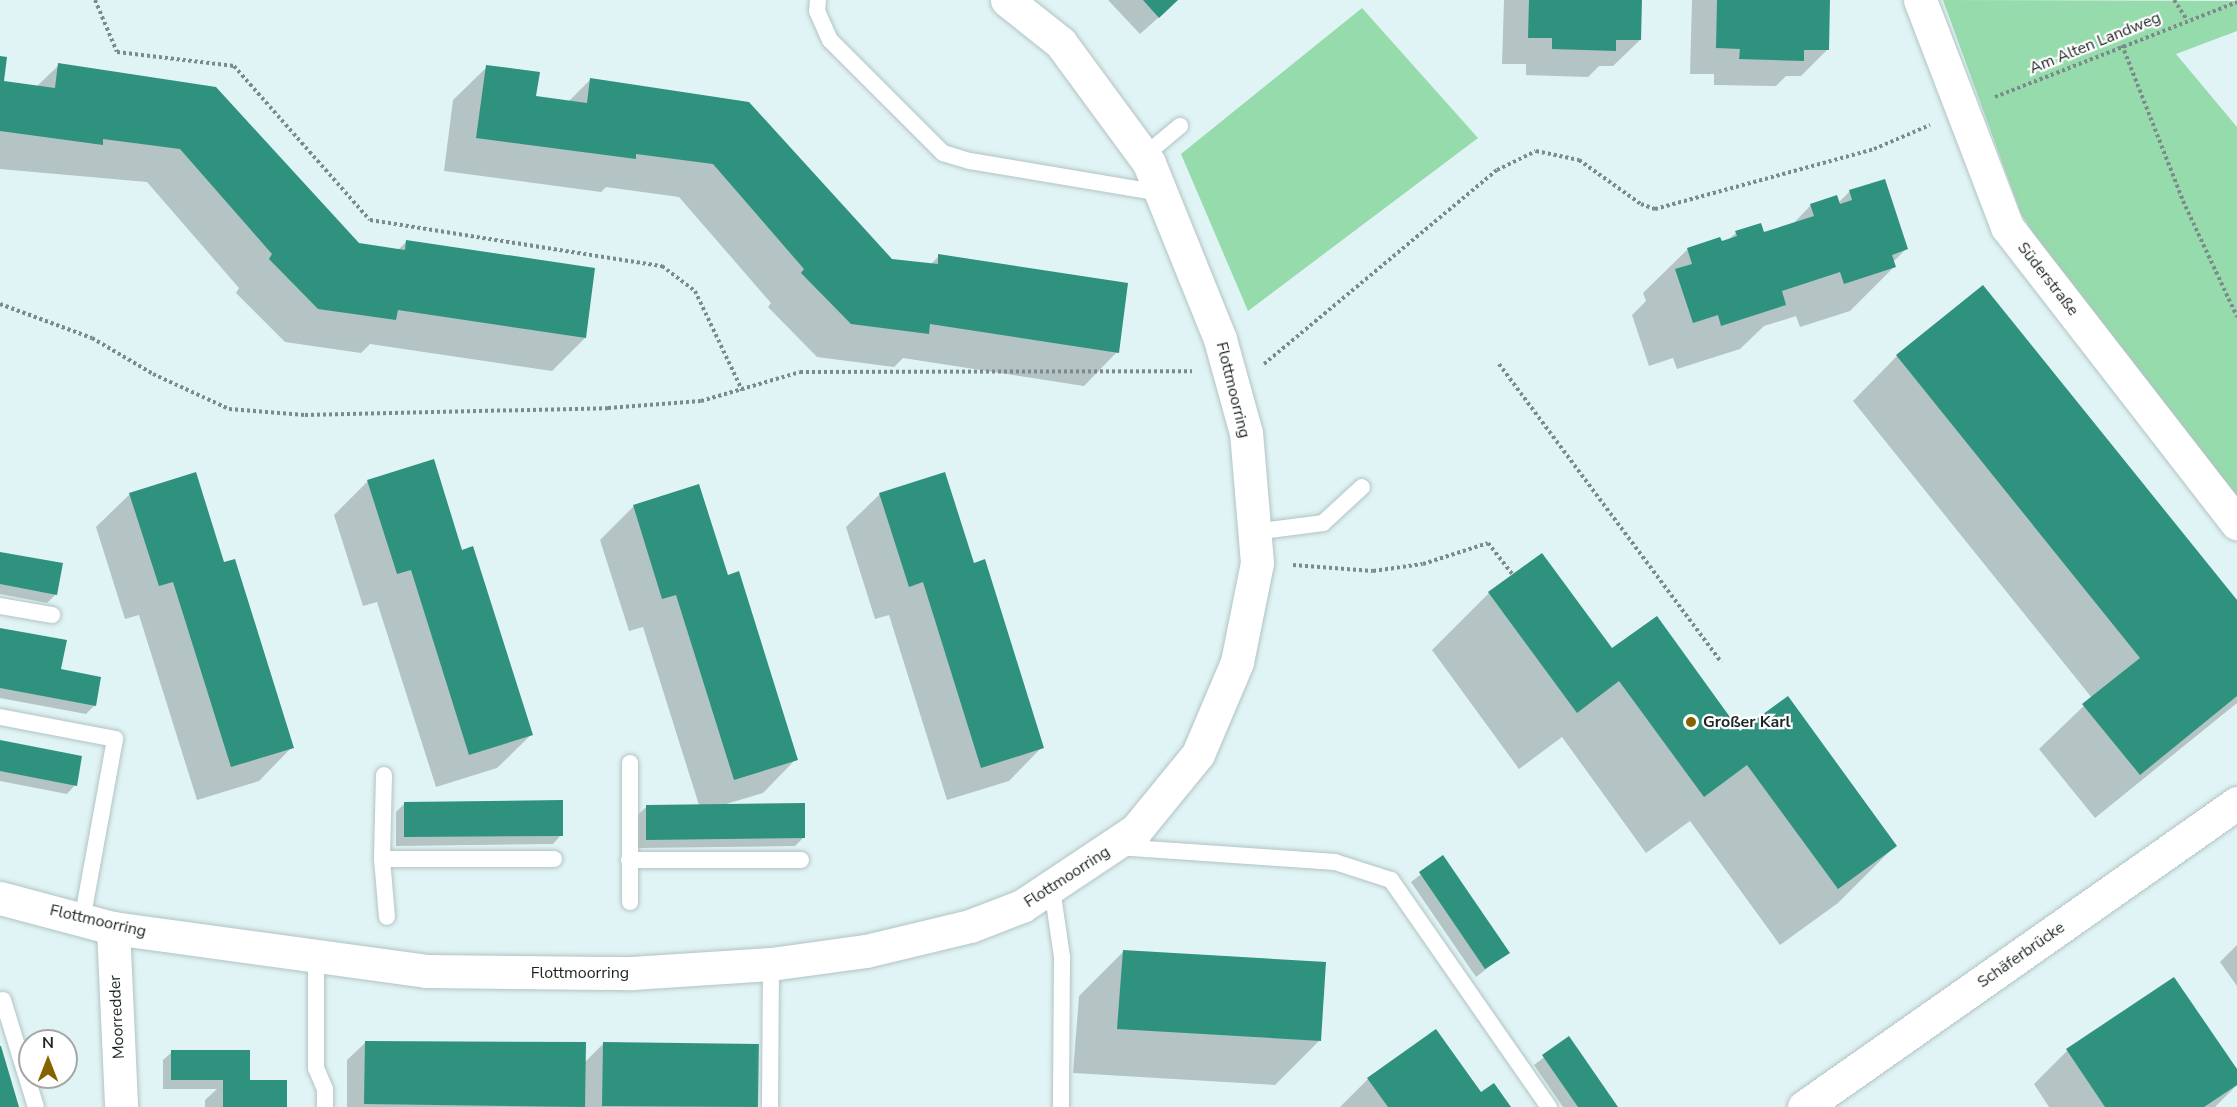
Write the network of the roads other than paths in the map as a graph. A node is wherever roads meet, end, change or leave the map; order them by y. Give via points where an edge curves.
1 (818, 0) edge
2 (1007, 0) edge
3 (1920, 0) edge
4 (1180, 126) dead end
5 (1144, 156) junction
6 (1161, 193) junction
7 (1362, 487) dead end
8 (2236, 519) edge
9 (1256, 547) junction
10 (0, 606) edge
11 (52, 615) dead end
12 (0, 717) edge
13 (630, 764) dead end
14 (384, 776) dead end
15 (2237, 803) edge
16 (1113, 847) junction
17 (382, 859) junction
18 (554, 859) dead end
19 (629, 860) junction
20 (801, 860) dead end
21 (1052, 889) junction
22 (0, 898) edge
23 (630, 902) dead end
24 (387, 916) dead end
25 (82, 920) junction
26 (113, 928) junction
27 (316, 958) junction
28 (771, 964) junction
29 (3, 1000) dead end
30 (36, 1107) edge
31 (121, 1107) edge
32 (325, 1107) edge
33 (770, 1107) edge
34 (1061, 1107) edge
35 (1549, 1107) edge
36 (1804, 1107) edge

1 - 6 lane via 817,10 830,40 943,153
2 - 5 street, Flottmoorring via 1061,43
3 - 8 street, Süderstraße via 2007,227
4 - 5 lane
5 - 6 street, Flottmoorring
6 - 9 street, Flottmoorring via 1221,339 1230,372 1246,433
7 - 9 lane via 1323,523
9 - 16 street, Flottmoorring via 1237,662 1213,725 1198,754 1136,831
10 - 11 lane
12 - 25 lane via 115,739
13 - 19 lane
14 - 17 lane
15 - 36 street, Schäferbrücke
16 - 21 street, Flottmoorring
16 - 35 lane via 1335,862 1391,880
17 - 18 lane
17 - 24 lane
19 - 20 lane
19 - 23 lane
21 - 28 street, Flottmoorring via 1022,906 970,926 866,951
21 - 34 lane via 1062,957
22 - 25 street, Flottmoorring
25 - 26 street, Flottmoorring
26 - 27 street, Flottmoorring
26 - 31 street, Moorredder
27 - 28 street, Flottmoorring via 426,971 596,975
27 - 32 lane via 316,1068 325,1089
28 - 33 lane
29 - 30 lane

